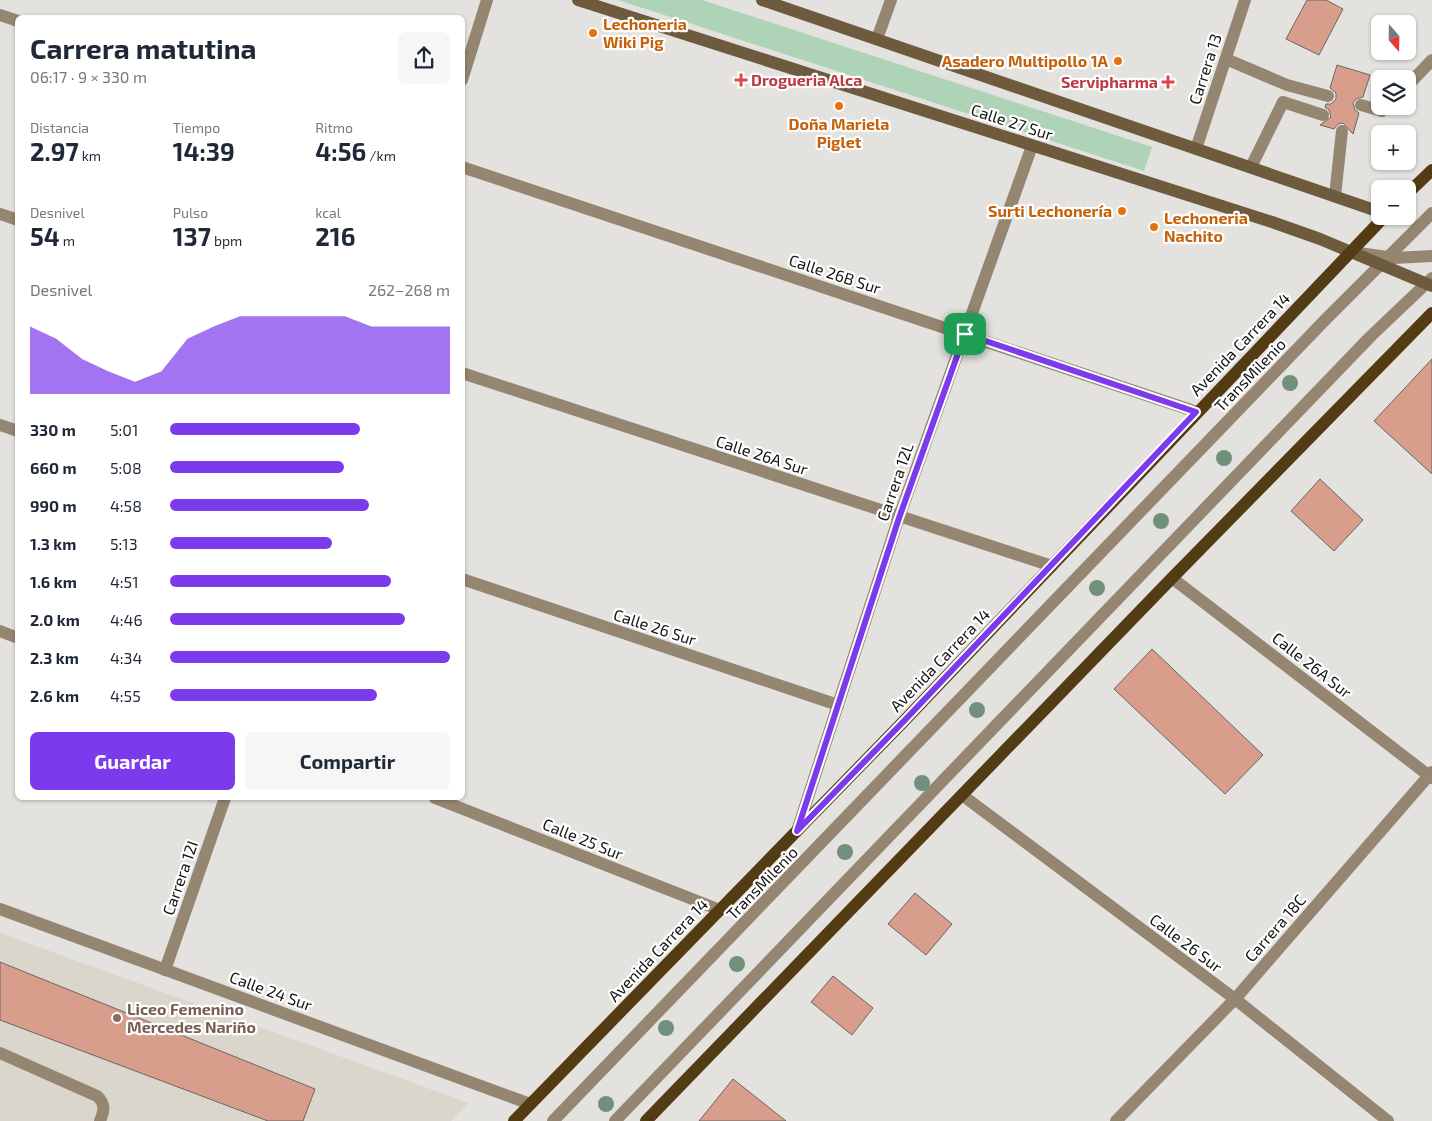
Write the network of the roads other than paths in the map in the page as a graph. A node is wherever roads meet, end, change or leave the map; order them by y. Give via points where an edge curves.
1 (487, 0) edge
2 (578, 0) edge
3 (762, 0) edge
4 (891, 0) edge
5 (1245, 0) edge
6 (0, 15) edge
7 (15, 19) edge
8 (877, 39) junction
9 (1226, 60) junction
10 (1432, 60) edge
11 (465, 70) edge
12 (1416, 77) edge
13 (1286, 85) junction
14 (1328, 96) dead end
15 (1283, 102) junction
16 (1361, 105) dead end
17 (1371, 108) edge
18 (1323, 115) dead end
19 (1342, 131) dead end
20 (1032, 146) junction
21 (1196, 149) junction
22 (1251, 167) junction
23 (465, 168) edge
24 (1432, 170) edge
25 (1416, 185) edge
26 (1335, 196) junction
27 (1371, 209) edge
28 (1432, 213) edge
29 (0, 214) edge
30 (15, 219) edge
31 (1376, 225) edge
32 (1351, 252) junction
33 (1432, 256) edge
34 (1384, 261) junction
35 (1430, 282) edge
36 (1432, 313) edge
37 (965, 334) junction
38 (465, 374) edge
39 (1196, 412) junction
40 (0, 426) edge
41 (15, 430) edge
42 (899, 518) junction
43 (1052, 566) junction
44 (1172, 578) junction
45 (465, 580) edge
46 (0, 631) edge
47 (15, 637) edge
48 (838, 705) junction
49 (1431, 775) edge
50 (962, 795) junction
51 (224, 800) edge
52 (440, 800) edge
53 (797, 831) junction
54 (0, 909) edge
55 (720, 910) junction
56 (165, 970) junction
57 (1235, 999) junction
58 (0, 1053) edge
59 (530, 1104) junction
60 (100, 1121) edge
61 (514, 1121) edge
62 (553, 1121) edge
63 (615, 1121) edge
64 (646, 1121) edge
65 (1116, 1121) edge
66 (1388, 1121) edge

1 - 11 street
2 - 20 main road, Calle 27 Sur
3 - 8 main road, Calle 27 Sur
4 - 8 street
5 - 9 street, Carrera 13
6 - 7 street
8 - 21 main road, Calle 27 Sur
9 - 13 street
9 - 21 street, Carrera 13
10 - 12 street
13 - 14 street
13 - 15 street
15 - 18 street
15 - 22 street
16 - 17 street
19 - 26 street
20 - 32 main road, Calle 27 Sur via 1272,222
20 - 37 street, Carrera 12L
21 - 22 main road, Calle 27 Sur
22 - 26 main road, Calle 27 Sur
23 - 37 street, Calle 26B Sur
24 - 25 main road
26 - 27 main road, Calle 27 Sur
28 - 34 street, TransMilenio
29 - 30 street
31 - 32 main road, Avenida Carrera 14
32 - 34 main road, Calle 27 Sur
32 - 39 main road, Avenida Carrera 14
33 - 34 street
34 - 35 main road, Calle 27 Sur
34 - 62 street, TransMilenio
35 - 63 street via 1370,337
36 - 44 main road
37 - 39 street, Calle 26B Sur
37 - 42 street, Carrera 12L
38 - 42 street, Calle 26A Sur
39 - 43 main road, Avenida Carrera 14
40 - 41 street
42 - 43 street, Calle 26A Sur
42 - 48 street, Carrera 12L
43 - 53 main road, Avenida Carrera 14
44 - 49 street, Calle 26A Sur
44 - 50 main road
45 - 48 street, Calle 26 Sur
46 - 47 street
48 - 53 street, Carrera 12L
49 - 57 street, Carrera 18C
50 - 57 street, Calle 26 Sur
50 - 64 main road
51 - 56 street, Carrera 12I
52 - 55 street, Calle 25 Sur
53 - 55 main road, Avenida Carrera 14
54 - 56 street, Calle 24 Sur
55 - 59 main road, Avenida Carrera 14
56 - 59 street, Calle 24 Sur
57 - 65 street, Carrera 18C
57 - 66 street, Calle 26 Sur
58 - 60 street via 97,1096 104,1111
59 - 61 main road, Avenida Carrera 14

